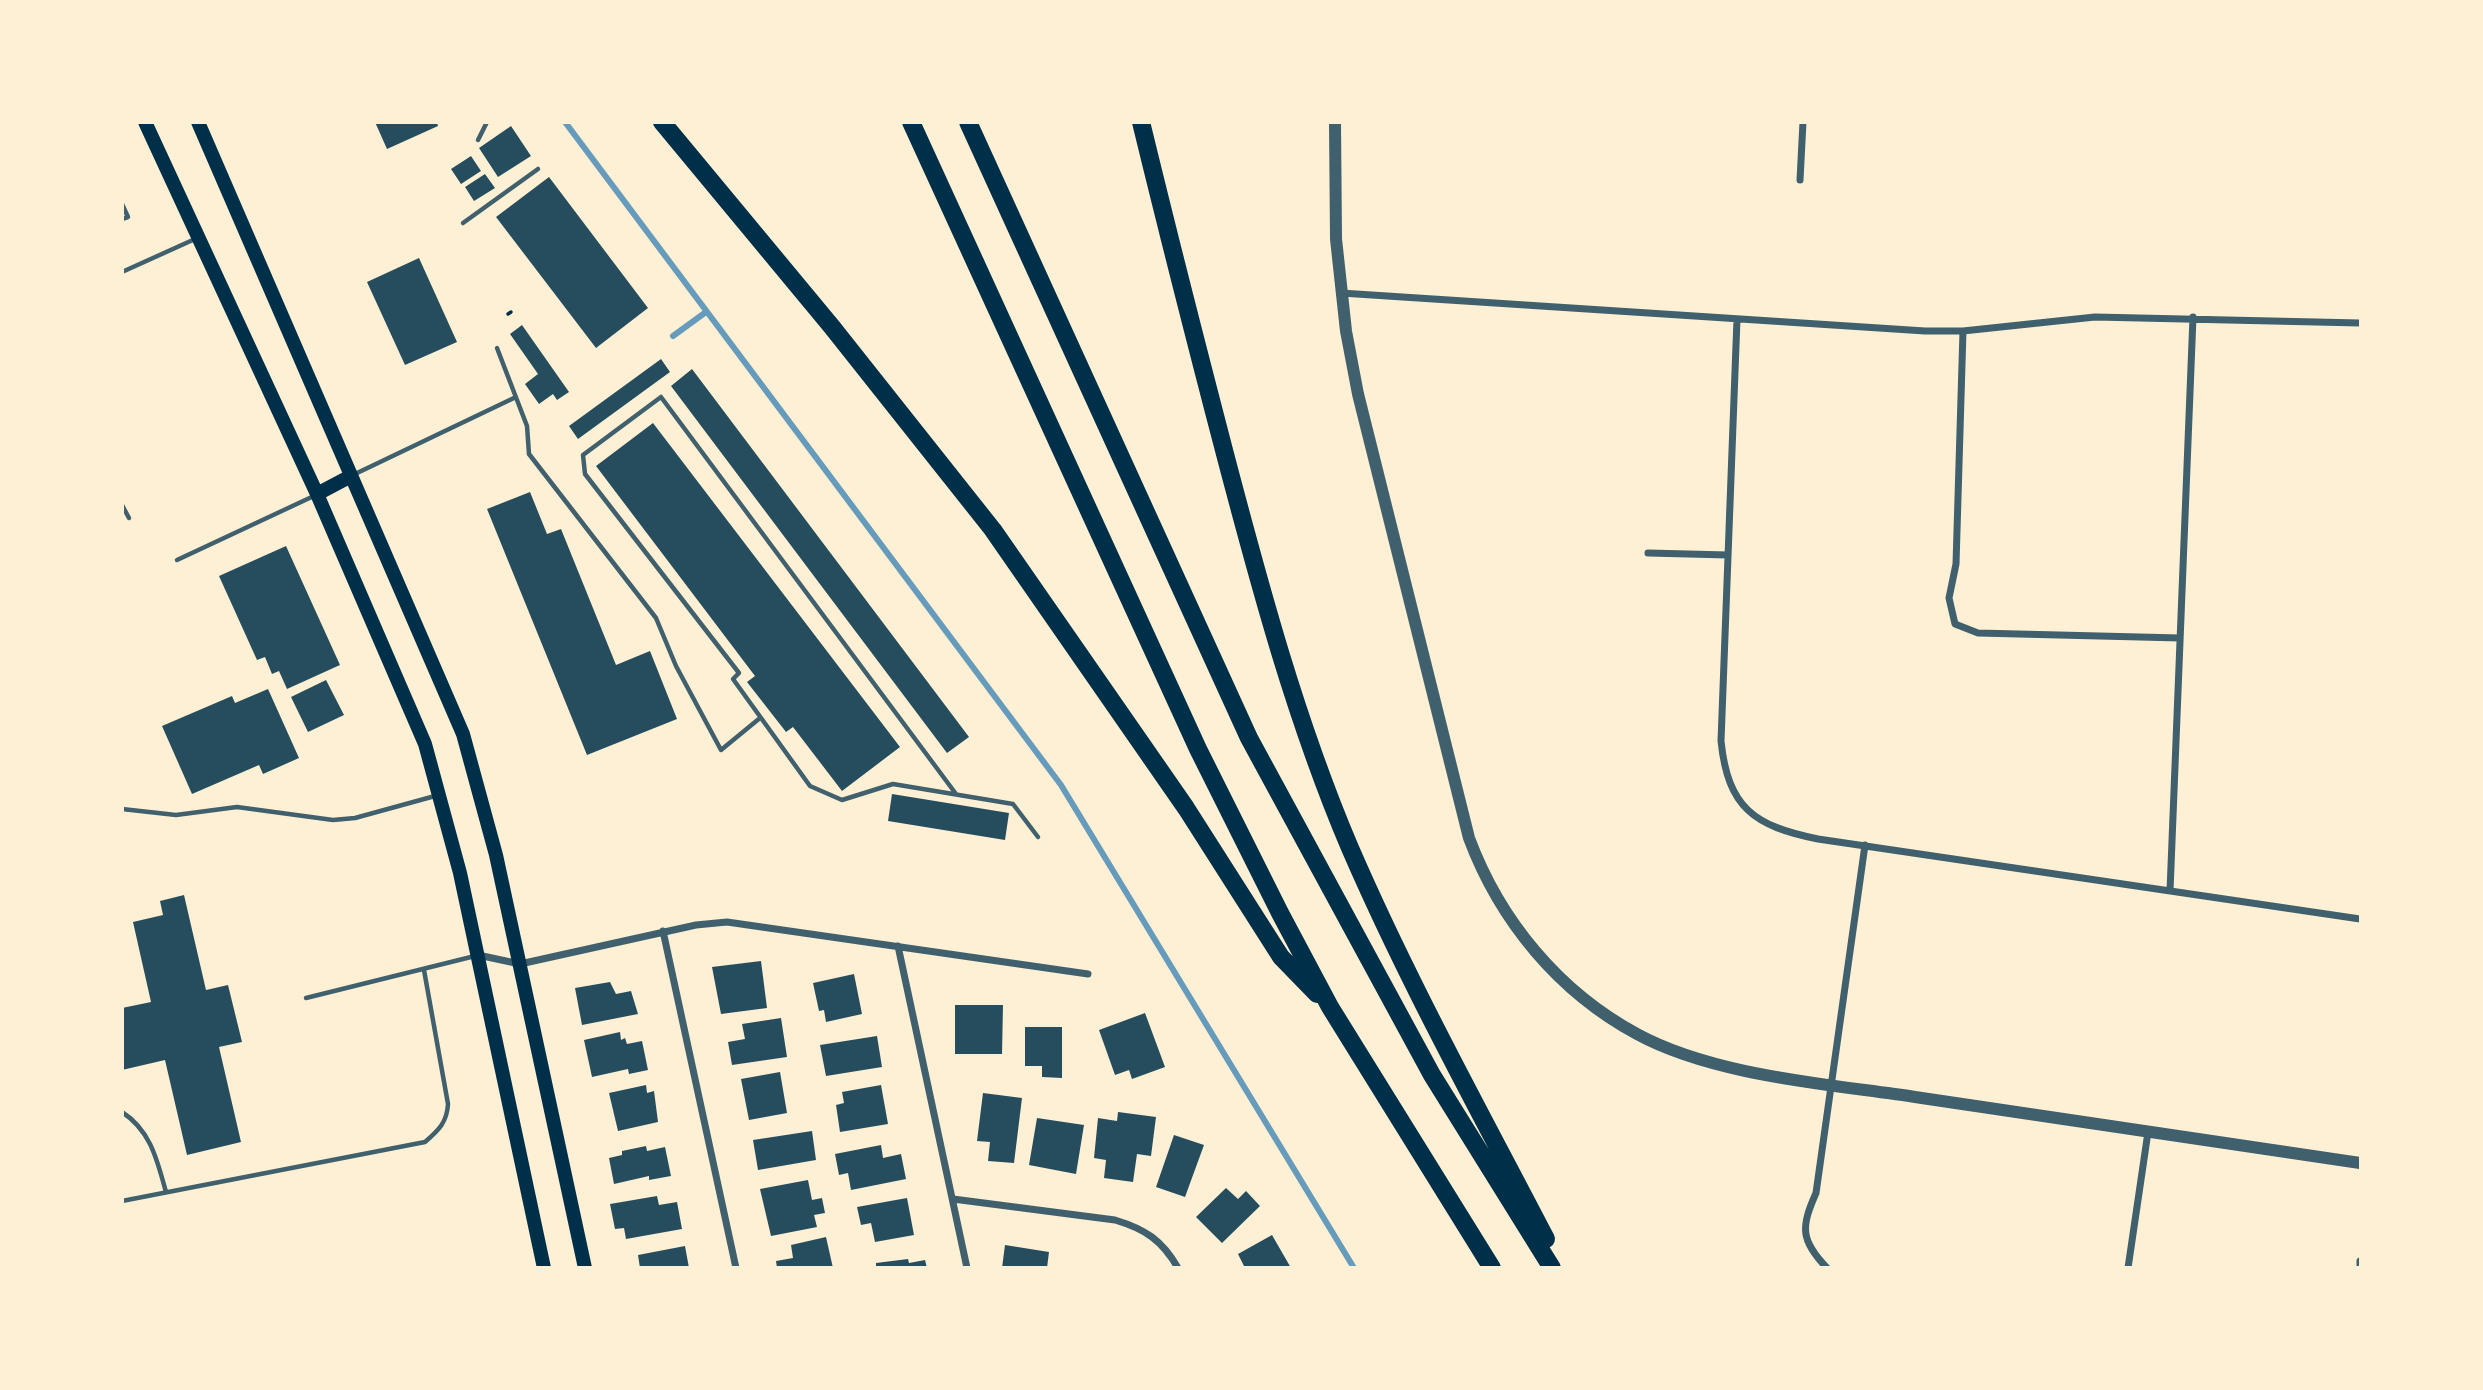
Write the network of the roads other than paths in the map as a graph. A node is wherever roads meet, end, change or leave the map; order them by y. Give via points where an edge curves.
1 (145, 122) edge
2 (198, 122) edge
3 (487, 122) edge
4 (662, 122) edge
5 (911, 122) edge
6 (968, 122) edge
7 (1140, 122) edge
8 (1335, 122) edge
9 (1803, 122) edge
10 (478, 140) dead end
11 (538, 169) dead end
12 (1800, 180) dead end
13 (122, 204) edge
14 (122, 219) edge
15 (463, 223) dead end
16 (197, 238) junction
17 (122, 272) edge
18 (1341, 293) junction
19 (2193, 317) junction
20 (1737, 319) junction
21 (2361, 323) edge
22 (1963, 331) junction
23 (497, 348) dead end
24 (516, 397) junction
25 (351, 476) junction
26 (317, 494) junction
27 (122, 505) edge
28 (129, 519) dead end
29 (1648, 553) dead end
30 (1728, 555) junction
31 (177, 560) dead end
32 (2180, 638) junction
33 (760, 718) junction
34 (441, 794) junction
35 (956, 794) junction
36 (122, 810) edge
37 (1038, 837) dead end
38 (1865, 845) junction
39 (2170, 891) junction
40 (2361, 919) edge
41 (663, 931) junction
42 (898, 946) junction
43 (478, 955) junction
44 (520, 964) junction
45 (424, 970) junction
46 (1088, 974) dead end
47 (306, 998) dead end
48 (1330, 1007) junction
49 (1830, 1084) junction
50 (122, 1112) edge
51 (2148, 1132) junction
52 (2361, 1163) edge
53 (166, 1192) junction
54 (953, 1199) junction
55 (122, 1201) edge
56 (2361, 1261) edge
57 (544, 1268) edge
58 (585, 1268) edge
59 (736, 1268) edge
60 (967, 1268) edge
61 (1178, 1268) edge
62 (1492, 1268) edge
63 (1552, 1268) edge
64 (1561, 1268) edge
65 (1827, 1268) edge
66 (2128, 1268) edge
67 (2360, 1268) edge

1 - 16 main road
2 - 25 main road
3 - 10 lane
4 - 48 highway via 993,530 1186,808 1280,957
5 - 48 highway via 1198,750
6 - 63 highway via 1249,738 1432,1075
7 - 64 highway via 1279,653 1349,846
8 - 18 street
9 - 12 street
11 - 15 lane
13 - 14 lane via 128,217
16 - 17 lane
16 - 26 main road
18 - 20 street
18 - 49 street via 1359,394 1469,838 1522,937 1581,997 1668,1049 1701,1060
19 - 21 street
19 - 22 street via 2095,317
19 - 32 street
20 - 22 street
20 - 30 street
22 - 32 street via 1956,564 1949,598 1955,624 1978,633
23 - 24 lane
24 - 25 lane
24 - 33 lane via 527,426 529,454 656,618 721,750
25 - 26 main road
25 - 44 main road via 463,734
26 - 31 lane
26 - 34 main road via 405,694
27 - 28 lane
29 - 30 street
30 - 38 street via 1721,741 1724,770 1743,806 1781,832
32 - 39 street
33 - 35 lane via 810,786 830,797 842,800 893,784
33 - 35 lane via 733,679 739,673 585,474 583,455 661,397
34 - 36 lane via 333,820 237,807 176,815
34 - 43 main road
35 - 37 lane via 1013,804
38 - 39 street
38 - 49 street
39 - 40 street
41 - 42 street via 727,922
41 - 44 street
41 - 59 street
42 - 46 street
42 - 54 street
43 - 44 street
43 - 45 lane
43 - 57 main road
44 - 58 main road
45 - 47 lane
45 - 53 lane via 448,1104 448,1116 425,1142
48 - 62 highway
49 - 51 street
49 - 65 street via 1816,1194 1804,1234
50 - 53 lane via 137,1122 152,1145
51 - 52 street
51 - 66 street
53 - 55 lane
54 - 60 street
54 - 61 street via 1137,1226 1154,1236
56 - 67 street

